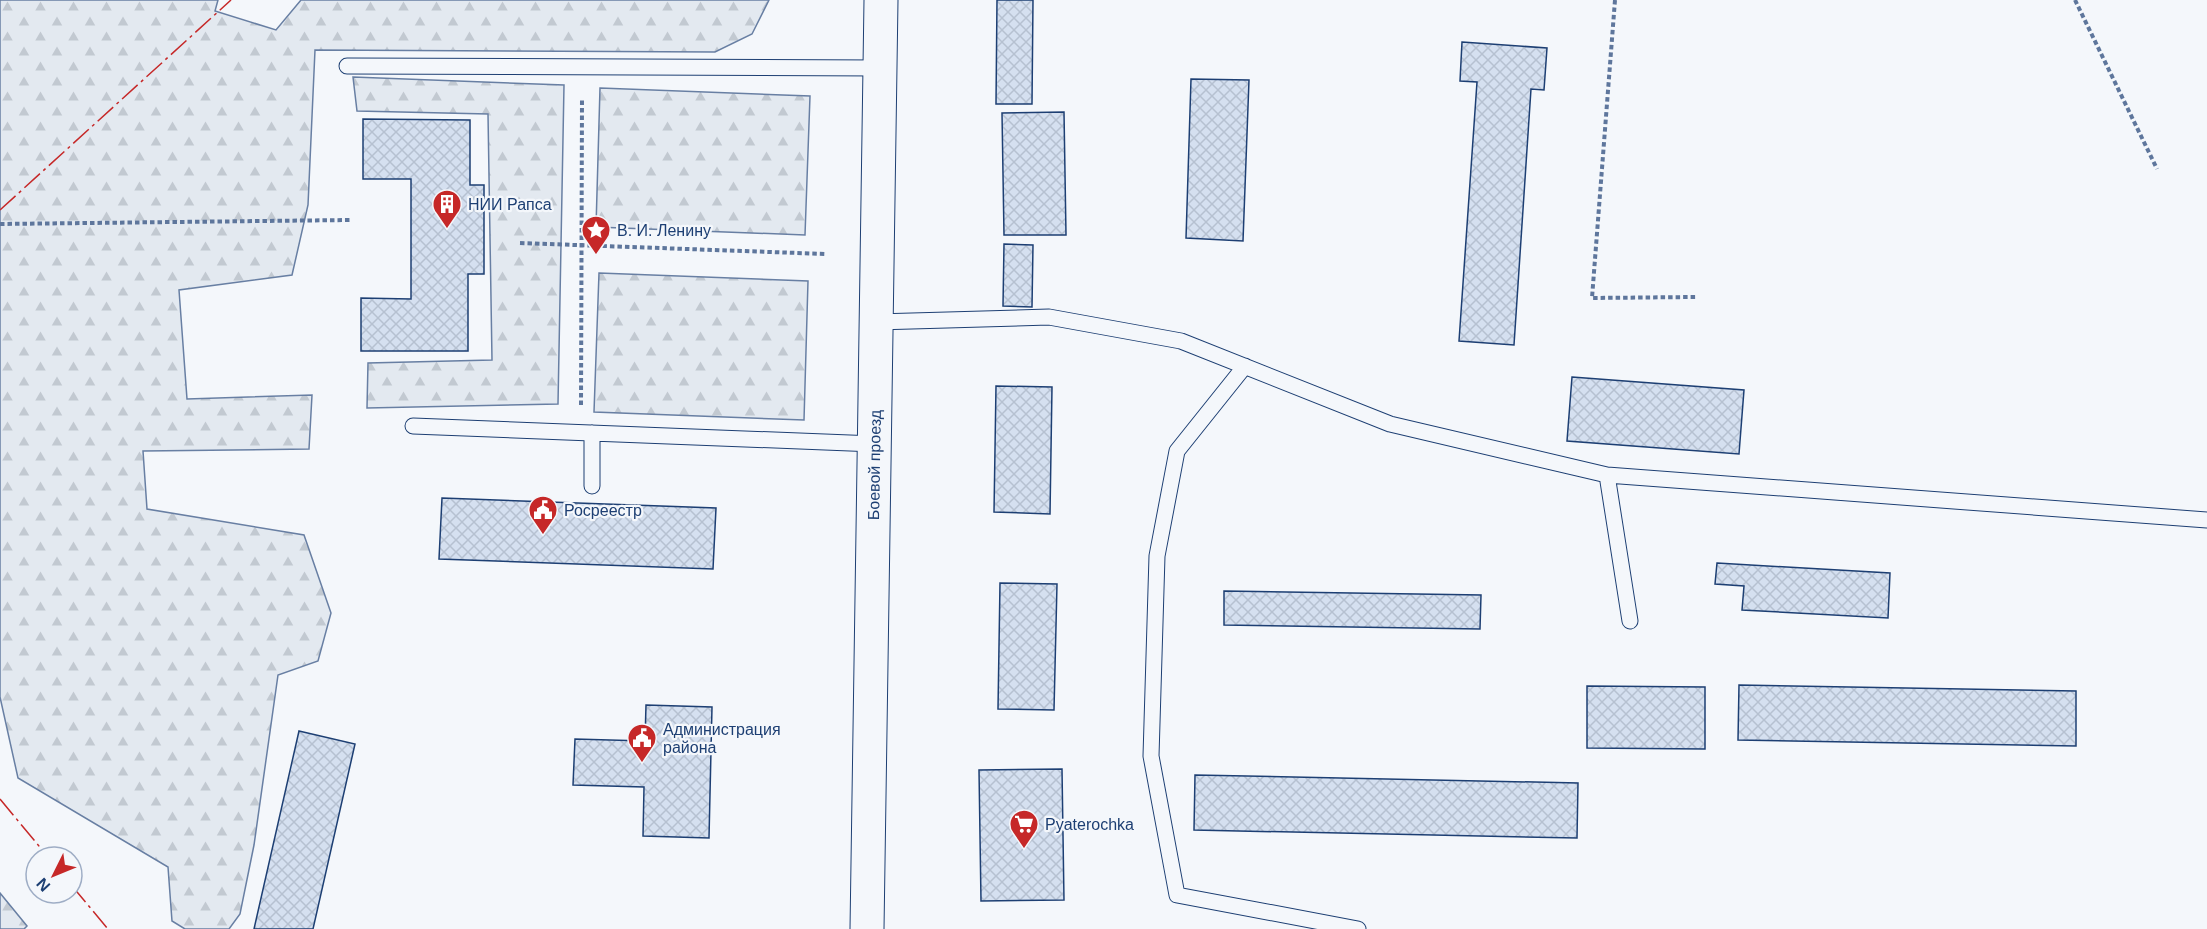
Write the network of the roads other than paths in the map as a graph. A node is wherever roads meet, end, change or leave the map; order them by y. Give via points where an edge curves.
1 (881, 0) edge
2 (347, 66) dead end
3 (880, 68) junction
4 (876, 322) junction
5 (1245, 366) junction
6 (413, 426) dead end
7 (592, 433) junction
8 (875, 444) junction
9 (1607, 475) junction
10 (592, 486) dead end
11 (2207, 520) edge
12 (1630, 621) dead end
13 (867, 929) edge
14 (1358, 929) edge

1 - 3 street, Боевой проезд
2 - 3 lane
3 - 4 street, Боевой проезд
4 - 5 lane via 1049,317 1181,341
4 - 8 street, Боевой проезд
5 - 9 lane via 1390,424
5 - 14 lane via 1177,451 1157,556 1151,756 1177,895
6 - 7 lane
7 - 8 lane
7 - 10 lane
8 - 13 street, Боевой проезд
9 - 11 lane
9 - 12 lane

